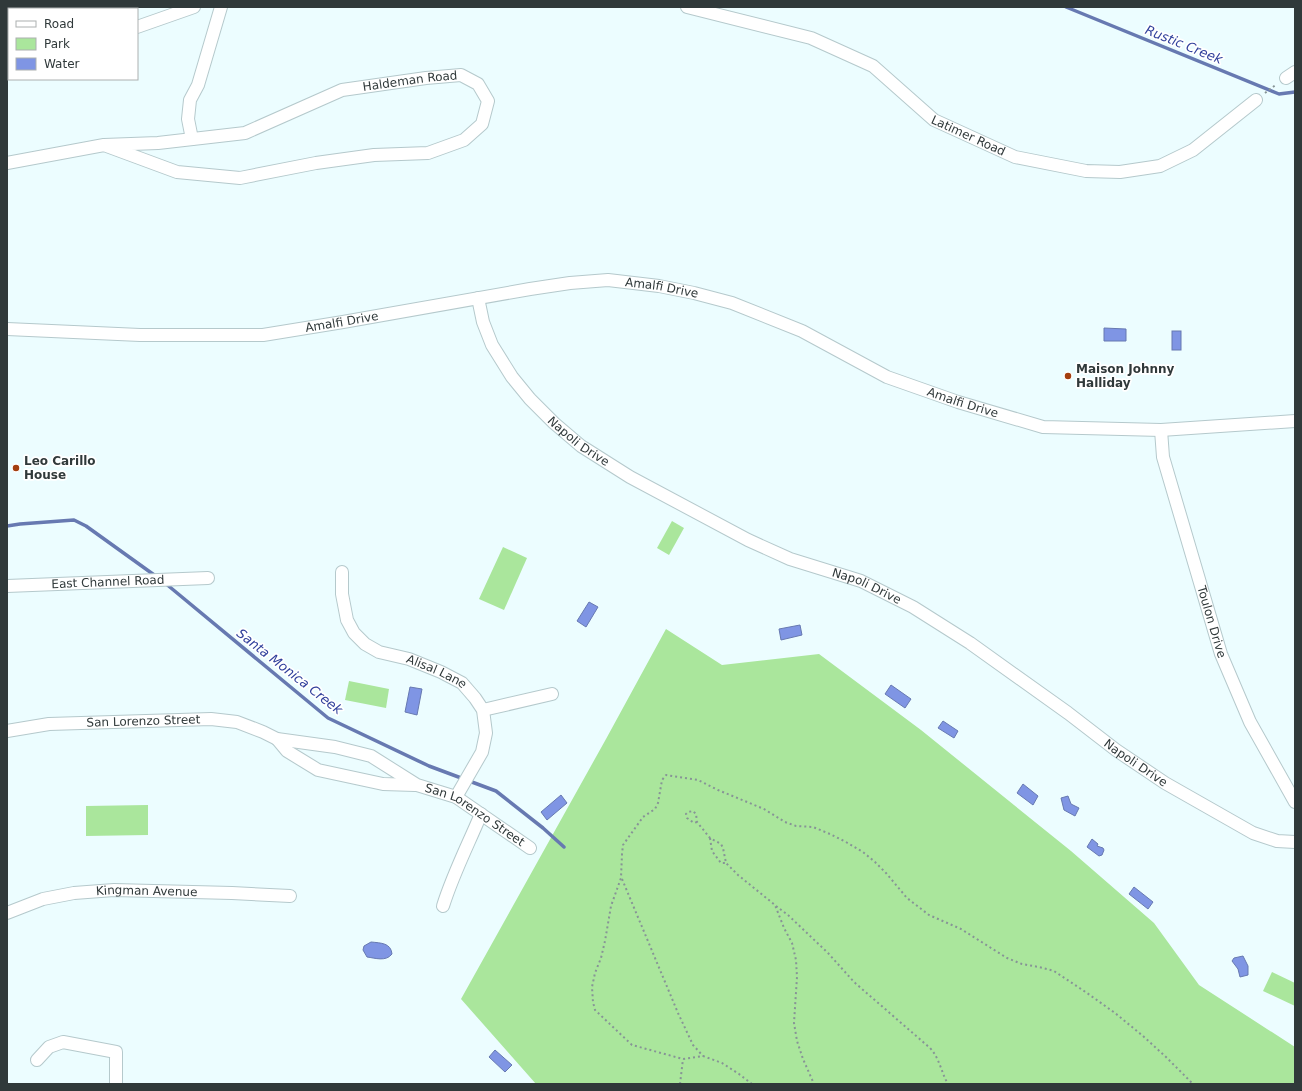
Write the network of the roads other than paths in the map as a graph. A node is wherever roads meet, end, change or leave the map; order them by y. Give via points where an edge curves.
1 (194, 7) edge
2 (221, 7) edge
3 (687, 7) edge
4 (138, 27) edge
5 (1256, 100) road end
6 (192, 139) junction
7 (104, 145) junction
8 (7, 163) edge
9 (478, 298) junction
10 (7, 329) edge
11 (1295, 421) edge
12 (1161, 430) junction
13 (342, 572) dead end
14 (208, 578) dead end
15 (7, 586) edge
16 (552, 694) dead end
17 (483, 710) junction
18 (7, 731) edge
19 (277, 739) junction
20 (417, 785) junction
21 (456, 797) junction
22 (1295, 802) edge
23 (481, 814) junction
24 (1295, 842) edge
25 (530, 848) dead end
26 (290, 896) dead end
27 (443, 906) dead end
28 (7, 914) edge
29 (37, 1060) dead end
30 (116, 1084) edge

1 - 4 street
2 - 6 street via 198,84 190,100 188,118
3 - 5 street, Latimer Road via 811,38 873,66 934,120 1015,157 1086,171 1120,172 1160,166 1193,150
6 - 7 street, Haldeman Road
6 - 7 street, Haldeman Road via 245,132 342,90 426,78 461,75 478,84 488,101 482,124 464,140 428,153 374,155 240,178 177,172
7 - 8 street, Haldeman Road
9 - 10 street, Amalfi Drive via 263,335 140,335
9 - 12 street, Amalfi Drive via 590,281 608,280 659,286 732,304 802,331 887,377 1002,416 1043,427
9 - 24 street, Napoli Drive via 483,322 492,345 512,377 530,399 581,446 630,477 748,540 790,559 861,581 913,607 970,643 1165,783 1253,833 1277,841
11 - 12 street, Amalfi Drive
12 - 22 street, Toulon Drive via 1163,457 1221,654 1250,722
13 - 17 street, Alisal Lane via 342,594 347,620 354,633 365,644 379,652 409,659 462,683
14 - 15 street, East Channel Road
16 - 17 street
17 - 21 street, Alisal Lane via 486,733 482,752
18 - 19 street, San Lorenzo Street via 49,724 211,720 237,722
19 - 20 street, San Lorenzo Street via 334,746 371,756
19 - 20 street, San Lorenzo Street via 287,751 318,770 384,784
20 - 21 street, San Lorenzo Street
21 - 23 street, San Lorenzo Street
23 - 25 street, San Lorenzo Street
23 - 27 street
26 - 28 street, Kingman Avenue via 106,890 43,899
29 - 30 street via 49,1047 64,1042 116,1052

